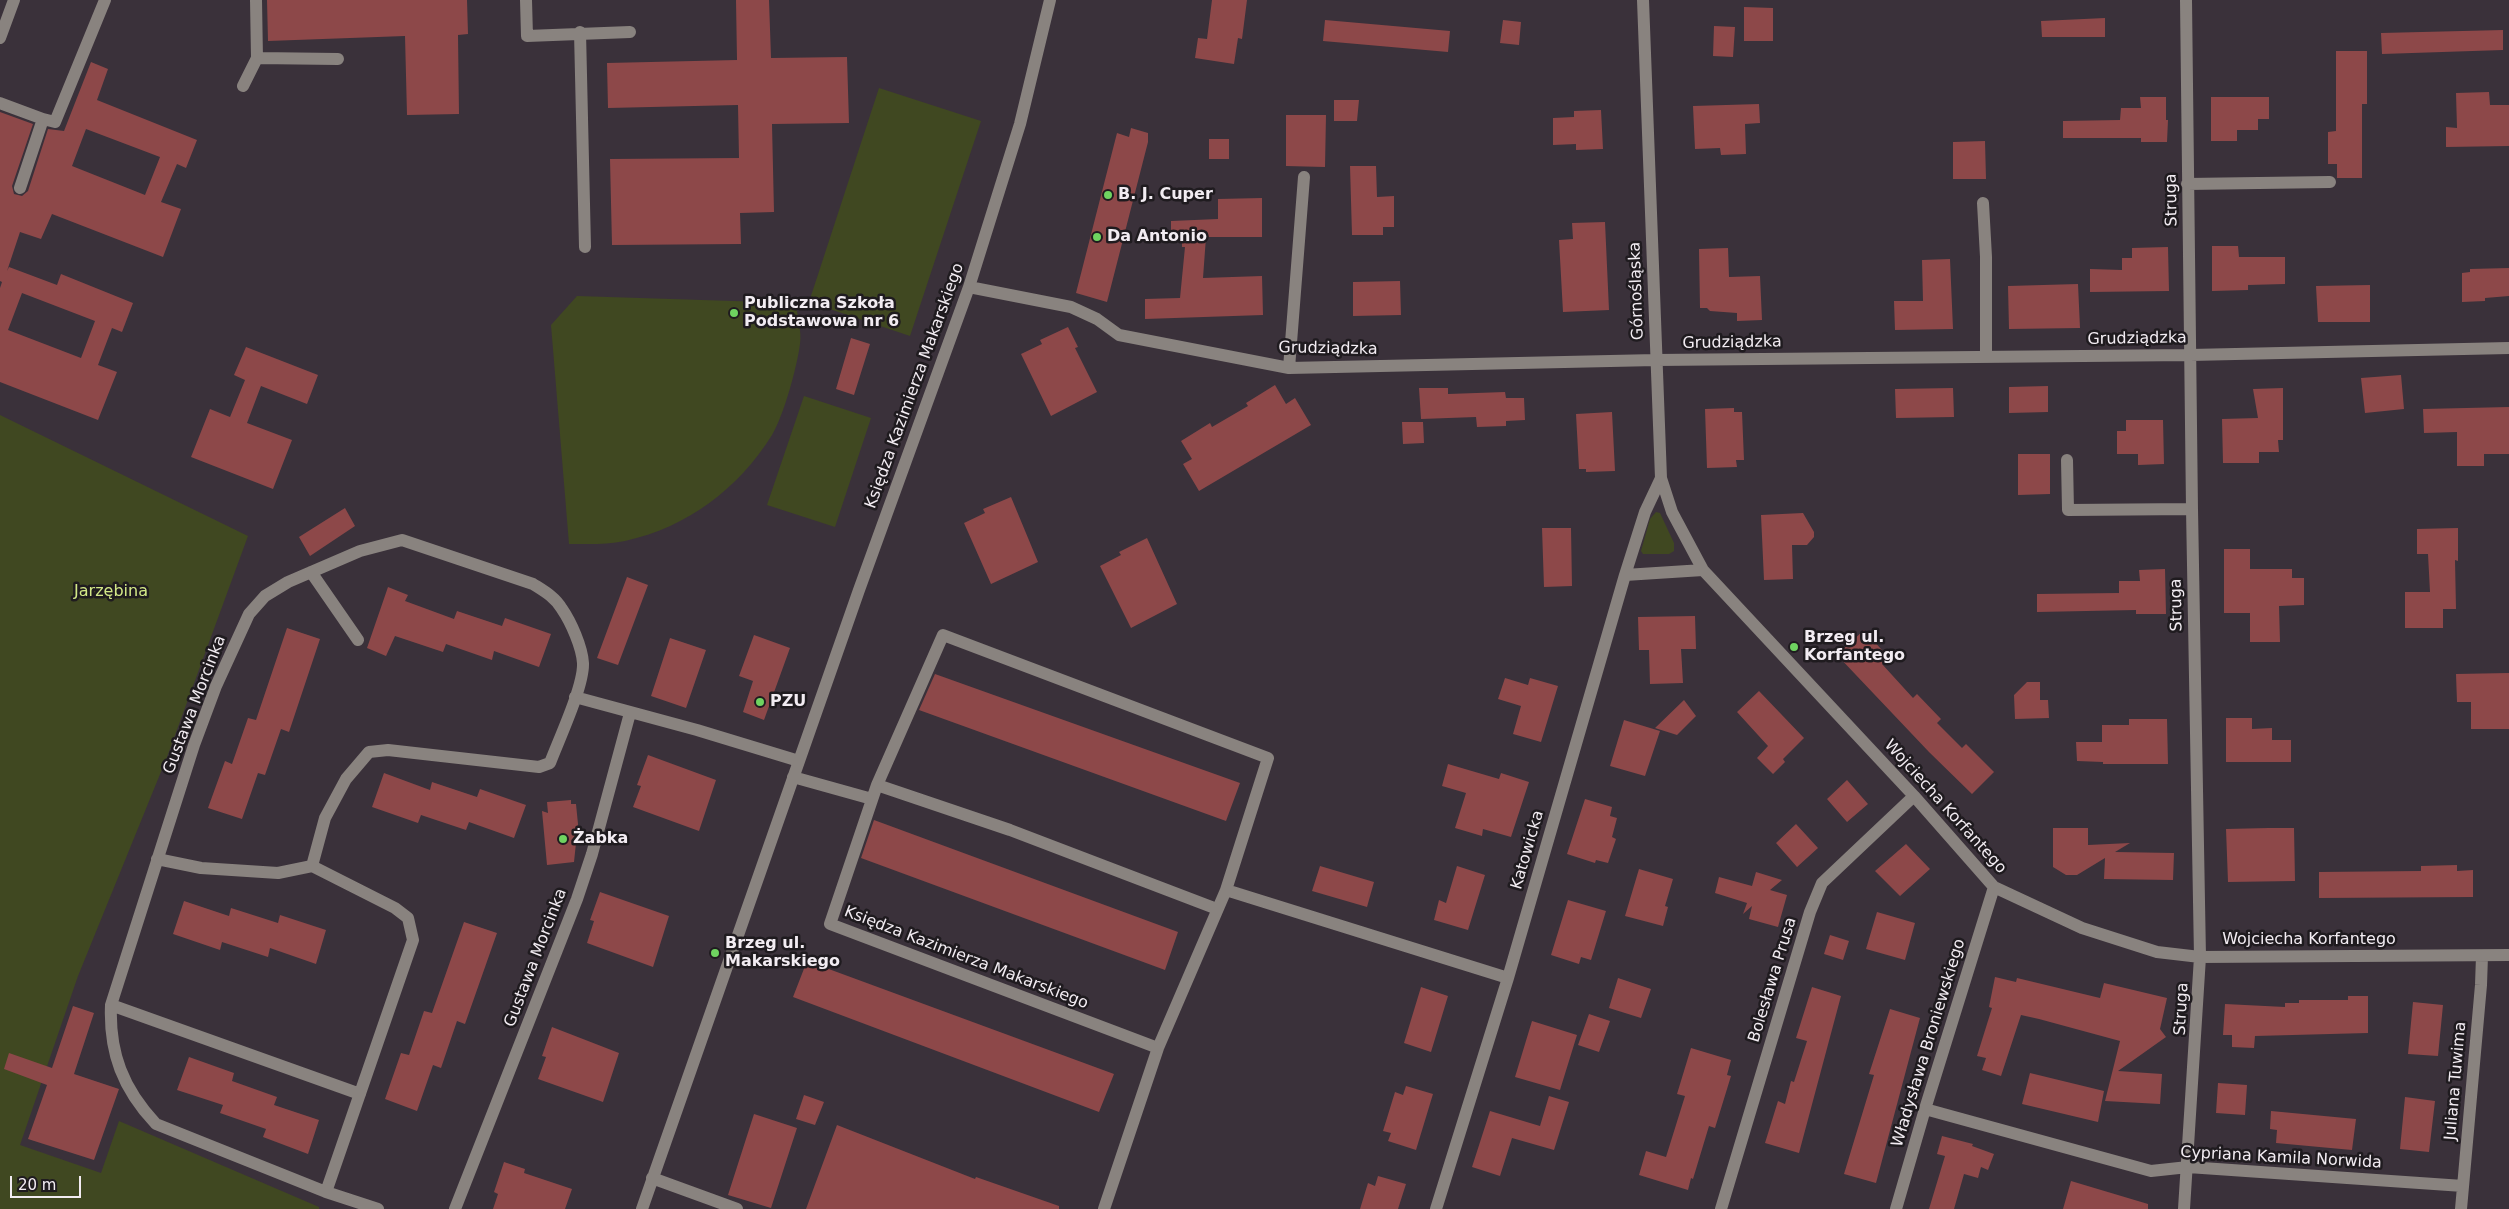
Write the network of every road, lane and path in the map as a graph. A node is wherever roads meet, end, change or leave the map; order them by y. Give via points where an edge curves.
1 (14, 0) edge
2 (105, 0) edge
3 (256, 0) edge
4 (526, 0) edge
5 (1050, 0) edge
6 (1643, 0) edge
7 (2186, 0) edge
8 (580, 32) junction
9 (630, 32) dead end
10 (0, 38) edge
11 (258, 58) junction
12 (338, 59) dead end
13 (243, 86) dead end
14 (0, 103) edge
15 (44, 119) junction
16 (1304, 177) dead end
17 (2330, 182) dead end
18 (2188, 184) junction
19 (20, 188) dead end
20 (1983, 203) dead end
21 (585, 247) dead end
22 (969, 287) junction
23 (2509, 348) edge
24 (2190, 354) junction
25 (1986, 356) junction
26 (1656, 360) junction
27 (1289, 368) junction
28 (2067, 460) dead end
29 (1661, 478) junction
30 (2192, 508) junction
31 (1703, 570) junction
32 (311, 572) junction
33 (1624, 574) junction
34 (358, 640) dead end
35 (575, 697) junction
36 (630, 713) junction
37 (799, 761) junction
38 (793, 777) junction
39 (877, 785) junction
40 (1914, 796) junction
41 (872, 799) junction
42 (157, 859) junction
43 (312, 866) junction
44 (1994, 887) junction
45 (1226, 890) junction
46 (1217, 909) junction
47 (2509, 955) edge
48 (2482, 956) junction
49 (2200, 957) junction
50 (1508, 978) junction
51 (112, 1005) junction
52 (1158, 1048) junction
53 (360, 1094) junction
54 (1924, 1109) junction
55 (2188, 1167) junction
56 (652, 1178) junction
57 (2463, 1186) junction
58 (326, 1192) junction
59 (378, 1209) edge
60 (455, 1209) edge
61 (642, 1209) edge
62 (737, 1209) edge
63 (1104, 1209) edge
64 (1436, 1209) edge
65 (1721, 1209) edge
66 (1896, 1209) edge
67 (2184, 1209) edge
68 (2461, 1209) edge

1 - 10 street
2 - 15 street via 55,122
3 - 11 street
4 - 8 street via 527,36
5 - 22 street, Księdza Kazimierza Makarskiego via 1020,124
6 - 26 street, Górnośląska
7 - 18 street, Struga
8 - 9 street
8 - 21 street
11 - 12 street
11 - 13 street
14 - 15 street
15 - 19 street
16 - 27 street
17 - 18 street
18 - 24 street, Struga
20 - 25 street
22 - 27 street, Grudziądzka via 1071,307 1097,319 1118,335
22 - 37 street, Księdza Kazimierza Makarskiego
23 - 24 street, Grudziądzka
24 - 25 street, Grudziądzka
24 - 30 street, Struga
25 - 26 street, Grudziądzka
26 - 27 street, Grudziądzka
26 - 29 street, Górnośląska
28 - 30 street via 2068,510
29 - 31 street, Wojciecha Korfantego via 1672,512
29 - 33 street, Górnośląska via 1645,512
30 - 49 street, Struga
31 - 33 street
31 - 40 street, Wojciecha Korfantego
32 - 34 street
32 - 35 street, Gustawa Morcinka via 360,551 402,540 533,584 562,608 577,641 583,664
32 - 42 street, Gustawa Morcinka via 265,596 249,614 216,686
33 - 50 street, Katowicka
35 - 36 street
35 - 43 street, Gustawa Morcinka via 550,763 539,767 388,750 369,752 346,779 325,818
36 - 37 street
36 - 60 street, Gustawa Morcinka via 577,898
37 - 38 street, Księdza Kazimierza Makarskiego
38 - 41 street
38 - 56 street, Księdza Kazimierza Makarskiego
39 - 41 street, Księdza Kazimierza Makarskiego
39 - 45 street, Księdza Kazimierza Makarskiego via 943,635 1268,758
39 - 46 street via 1010,830
40 - 44 street, Wojciecha Korfantego
40 - 65 street, Bolesława Prusa via 1822,883 1810,912
41 - 52 street, Księdza Kazimierza Makarskiego via 830,924
42 - 43 street via 201,868 278,872
42 - 51 street, Gustawa Morcinka
43 - 53 street via 395,908 408,918 413,940
44 - 49 street, Wojciecha Korfantego via 2082,928 2158,952
44 - 54 street, Władysława Broniewskiego
45 - 46 street, Księdza Kazimierza Makarskiego
45 - 50 street
46 - 52 street, Księdza Kazimierza Makarskiego
47 - 48 street, Wojciecha Korfantego
48 - 49 street, Wojciecha Korfantego
48 - 57 street, Juliana Tuwima
49 - 55 street, Struga
50 - 64 street, Katowicka
51 - 53 street
51 - 58 street, Gustawa Morcinka via 110,1029 125,1084 156,1124
52 - 63 street, Księdza Kazimierza Makarskiego
53 - 58 street
54 - 55 street, Cypriana Kamila Norwida via 2151,1171
54 - 66 street, Władysława Broniewskiego
55 - 57 street, Cypriana Kamila Norwida
55 - 67 street, Struga
56 - 61 street, Księdza Kazimierza Makarskiego
56 - 62 street
57 - 68 street, Juliana Tuwima
58 - 59 street, Gustawa Morcinka

